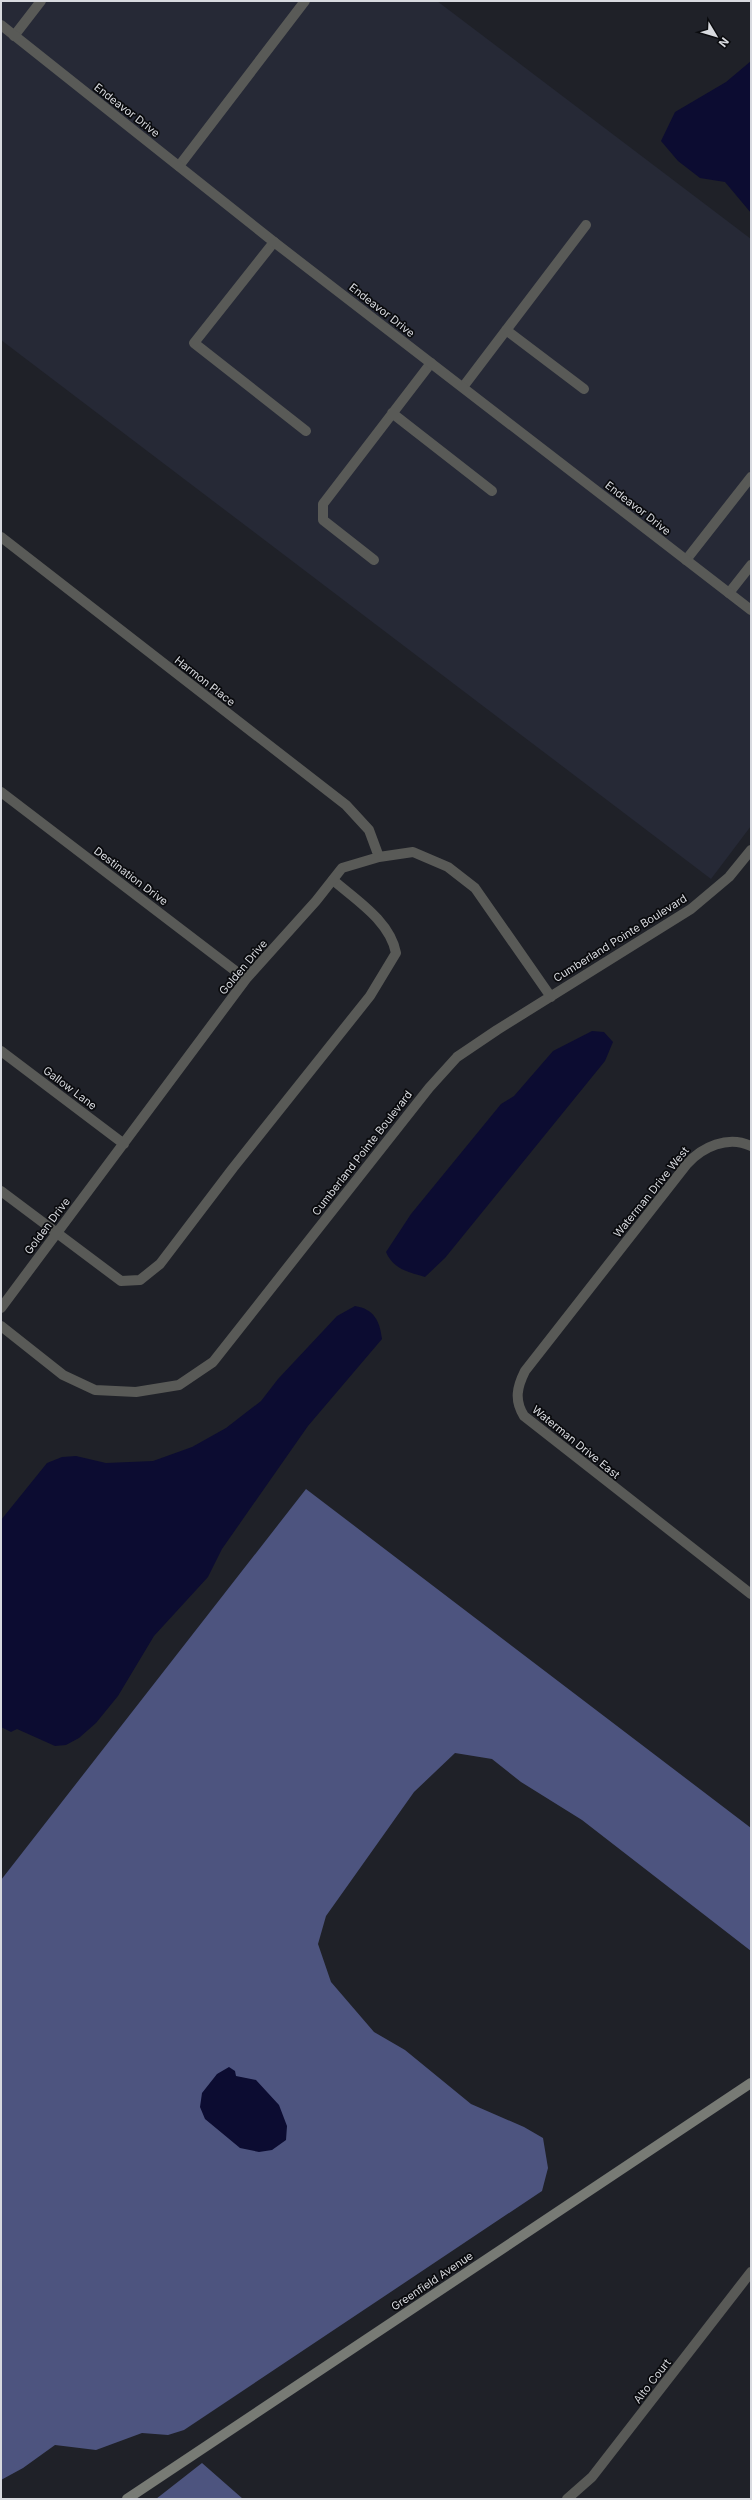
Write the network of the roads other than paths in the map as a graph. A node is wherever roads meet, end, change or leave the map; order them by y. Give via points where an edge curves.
1 (41, 1) edge
2 (305, 1) edge
3 (1, 25) edge
4 (14, 36) junction
5 (178, 166) junction
6 (586, 225) dead end
7 (274, 242) junction
8 (506, 330) junction
9 (431, 363) junction
10 (462, 387) junction
11 (584, 389) dead end
12 (392, 413) junction
13 (306, 431) dead end
14 (751, 477) edge
15 (492, 491) dead end
16 (1, 537) edge
17 (374, 560) dead end
18 (686, 560) junction
19 (751, 565) edge
20 (729, 593) junction
21 (751, 610) edge
22 (1, 792) edge
23 (751, 850) edge
24 (379, 857) junction
25 (333, 880) junction
26 (246, 979) junction
27 (551, 997) junction
28 (1, 1051) edge
29 (124, 1144) junction
30 (751, 1146) edge
31 (1, 1191) edge
32 (56, 1234) junction
33 (604, 1272) joint
34 (1, 1308) edge
35 (1, 1326) edge
36 (751, 1594) edge
37 (751, 2083) edge
38 (751, 2272) edge
39 (127, 2499) edge
40 (567, 2499) edge

1 - 4 street
2 - 5 street
3 - 4 street, Endeavor Drive
4 - 5 street, Endeavor Drive
5 - 7 street, Endeavor Drive
6 - 8 street
7 - 9 street, Endeavor Drive
7 - 13 street via 194,343
8 - 10 street
8 - 11 street
9 - 10 street, Endeavor Drive
9 - 12 street
10 - 18 street, Endeavor Drive
12 - 15 street
12 - 17 street via 323,504 323,520
14 - 18 street
16 - 24 street, Harmon Place via 346,805 369,830
18 - 20 street, Endeavor Drive
19 - 20 street
20 - 21 street, Endeavor Drive
22 - 26 street, Destination Drive
23 - 27 street, Cumberland Pointe Boulevard via 729,877 691,910
24 - 25 street, Golden Drive via 342,868
24 - 27 street, Golden Drive via 413,852 448,867 475,888
25 - 26 street, Golden Drive
25 - 32 street via 378,919 394,942 396,953 370,996 160,1264 140,1280 121,1281
26 - 29 street, Golden Drive
27 - 35 street, Cumberland Pointe Boulevard via 457,1057 424,1094 212,1362 179,1385 136,1392 94,1390 63,1375
28 - 29 street, Gallow Lane
29 - 32 street, Golden Drive
30 - 33 street, Waterman Drive West via 721,1143 697,1153
31 - 32 street
32 - 34 street, Golden Drive
33 - 36 street, Waterman Drive East via 525,1371 519,1383 518,1406 524,1416 546,1434
37 - 39 main road, Greenfield Avenue
38 - 40 street, Alto Court via 592,2477

